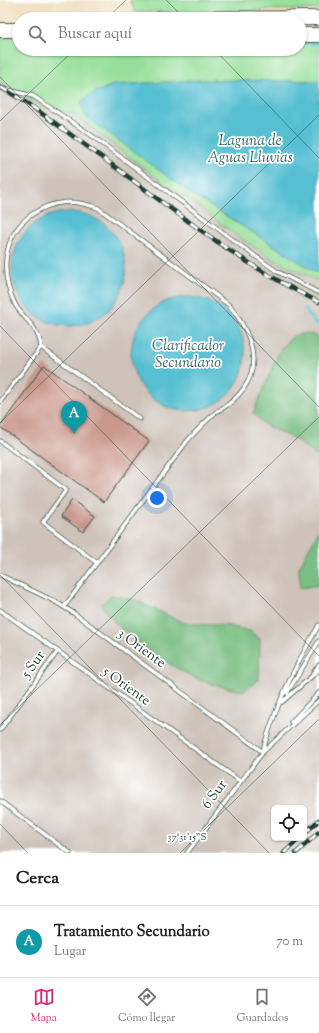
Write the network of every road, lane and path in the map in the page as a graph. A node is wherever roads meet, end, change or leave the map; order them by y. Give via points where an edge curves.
1 (307, 18) edge
2 (319, 18) edge
3 (0, 21) edge
4 (12, 21) edge
5 (0, 30) edge
6 (12, 30) edge
7 (307, 35) edge
8 (319, 35) edge
9 (0, 88) edge
10 (319, 294) edge
11 (41, 347) junction
12 (0, 402) edge
13 (140, 418) dead end
14 (0, 441) edge
15 (97, 563) junction
16 (0, 575) edge
17 (64, 607) junction
18 (0, 610) edge
19 (319, 625) edge
20 (319, 641) edge
21 (58, 652) junction
22 (319, 665) edge
23 (319, 670) edge
24 (309, 678) junction
25 (319, 693) edge
26 (319, 700) edge
27 (280, 704) junction
28 (285, 729) junction
29 (0, 730) edge
30 (262, 752) junction
31 (240, 781) junction
32 (0, 801) edge
33 (70, 853) edge
34 (187, 853) edge

1 - 2 highway
3 - 4 highway
5 - 6 highway
7 - 8 highway
9 - 10 lane via 33,96 91,135 278,272
11 - 12 lane
11 - 13 lane
11 - 15 lane via 36,328 17,308 7,291 4,262 10,238 25,220 44,206 63,202 84,203 98,208 229,305 249,336 253,357 251,375 242,391 201,425 188,440
14 - 15 lane via 66,490 43,522
15 - 17 lane
16 - 17 lane, 3 Oriente
17 - 30 lane, 3 Oriente
18 - 21 lane, 5 Oriente
19 - 27 lane
20 - 27 lane
21 - 29 lane, 5 Sur
21 - 31 lane, 5 Oriente
22 - 24 lane
23 - 24 lane
24 - 27 lane
25 - 28 lane
26 - 28 lane
27 - 30 lane
28 - 30 lane
30 - 31 lane, 6 Sur
31 - 34 lane, 6 Sur
32 - 33 lane

